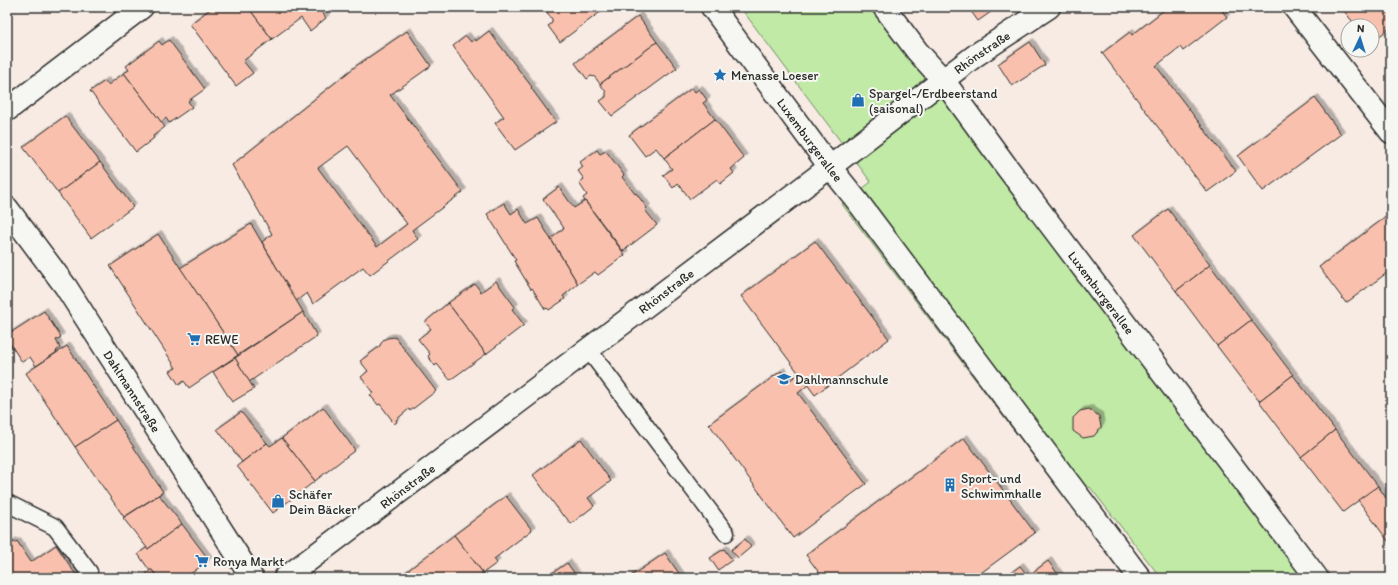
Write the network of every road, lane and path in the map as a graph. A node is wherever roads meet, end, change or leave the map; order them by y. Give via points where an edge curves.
1 (142, 7) edge
2 (712, 7) edge
3 (884, 7) edge
4 (1049, 7) edge
5 (1294, 7) edge
6 (943, 80) junction
7 (7, 110) edge
8 (1391, 132) edge
9 (830, 167) junction
10 (7, 208) edge
11 (588, 349) junction
12 (7, 503) edge
13 (726, 533) dead end
14 (89, 572) dead end
15 (252, 578) edge
16 (285, 578) edge
17 (1140, 578) edge
18 (1317, 578) edge

1 - 7 street
2 - 9 street, Luxemburgerallee
3 - 6 street, Luxemburgerallee
4 - 6 street, Rhönstraße
5 - 8 street
6 - 9 street, Rhönstraße
6 - 18 street, Luxemburgerallee
9 - 11 street, Rhönstraße
9 - 17 street, Luxemburgerallee
10 - 15 street, Dahlmannstraße via 66,287
11 - 13 lane
11 - 16 street, Rhönstraße
12 - 14 lane via 55,527

